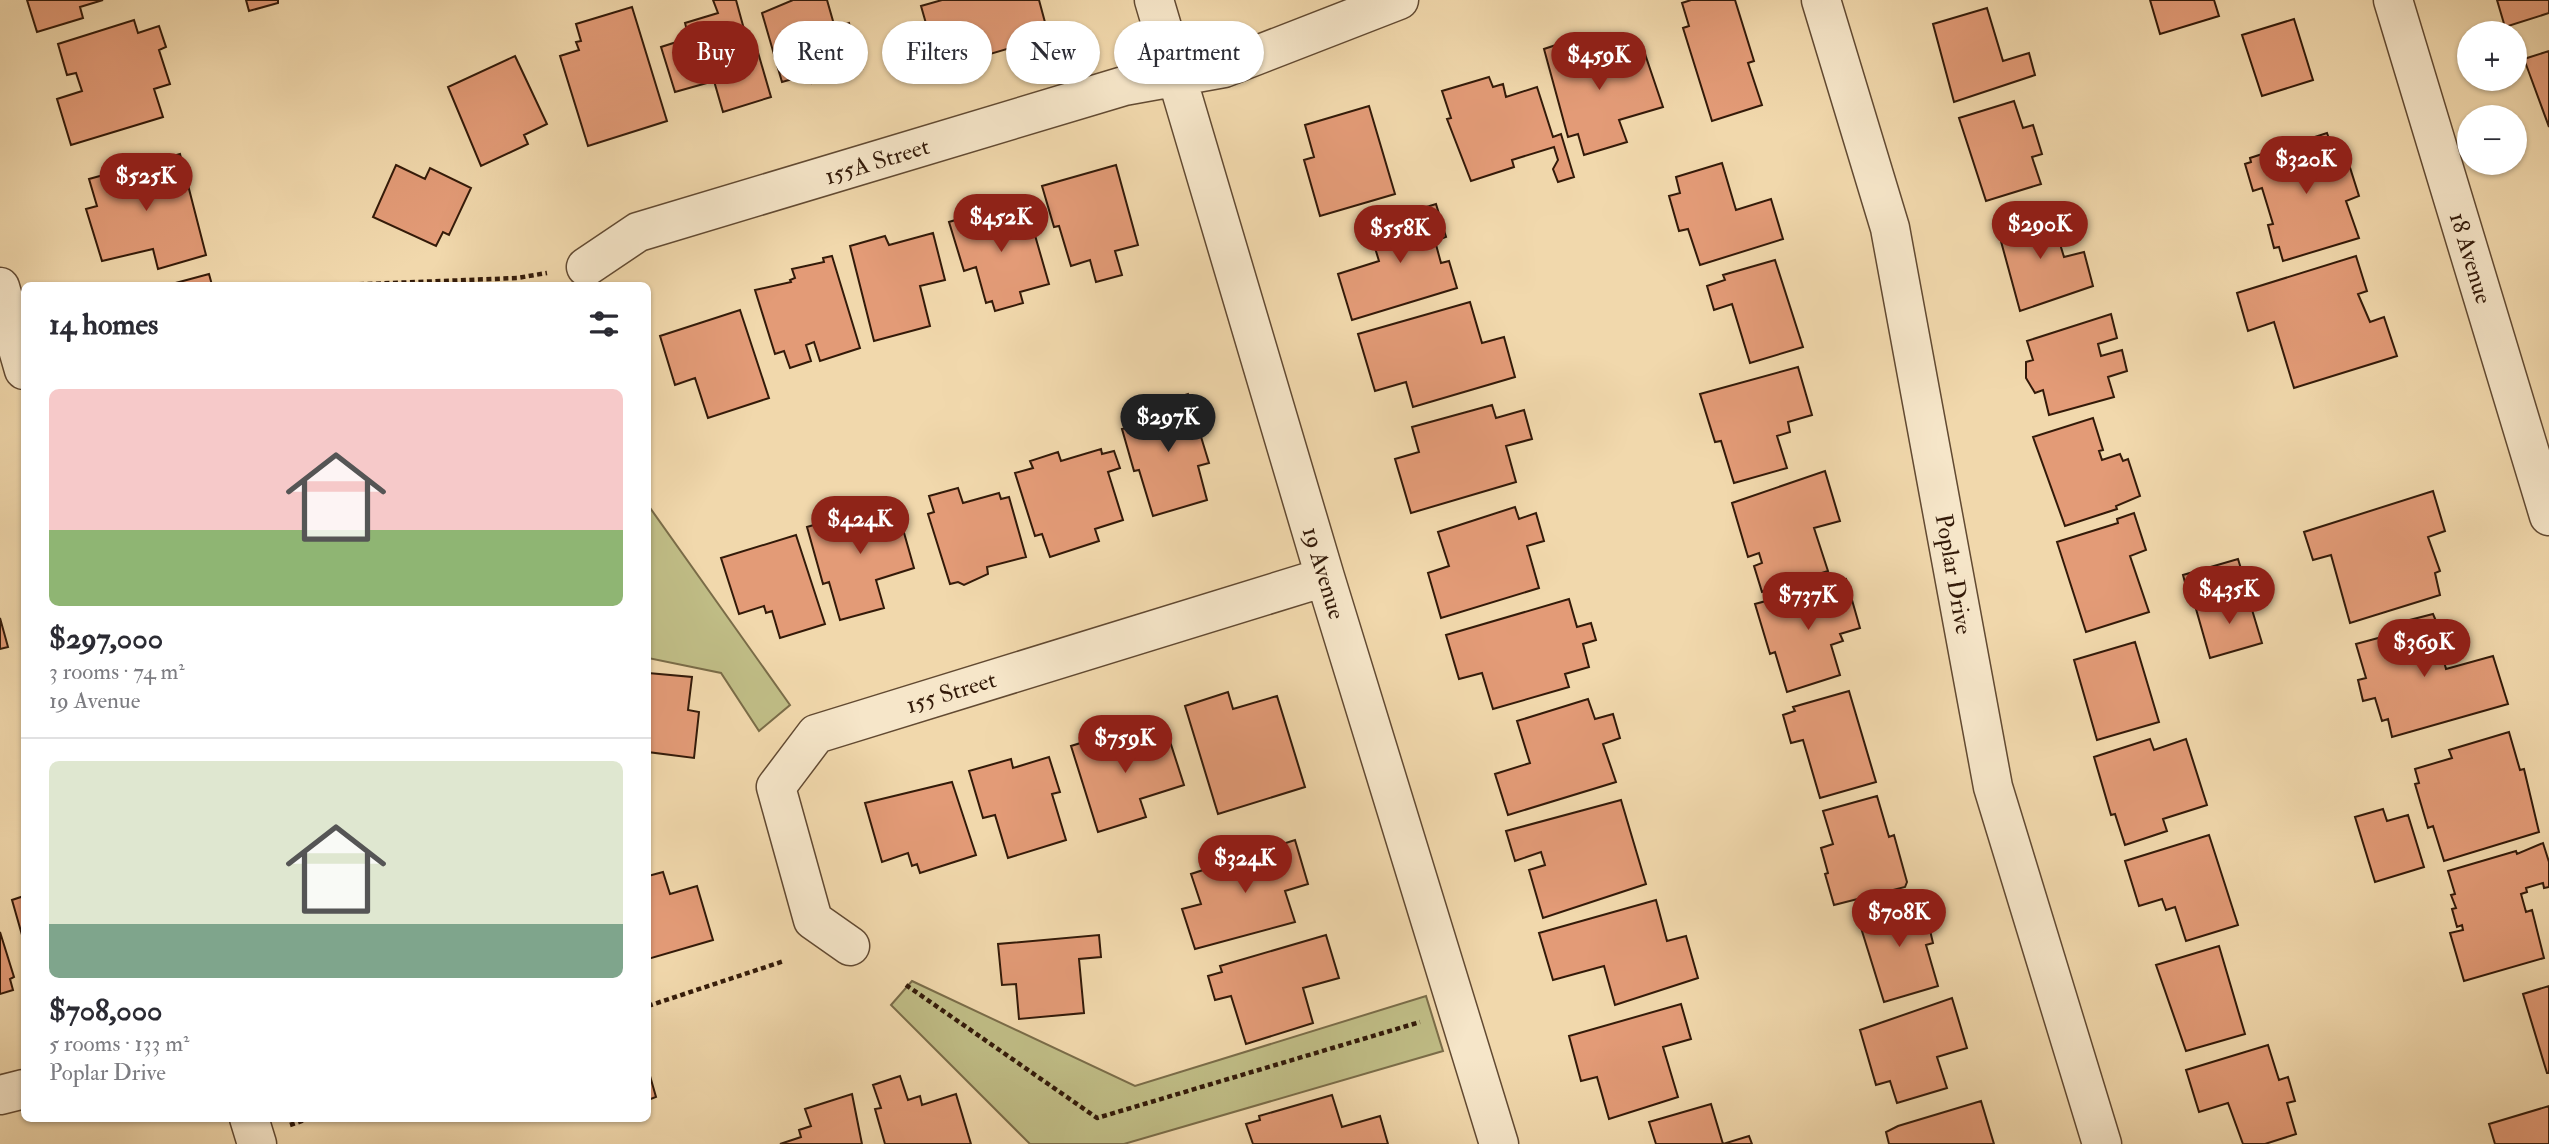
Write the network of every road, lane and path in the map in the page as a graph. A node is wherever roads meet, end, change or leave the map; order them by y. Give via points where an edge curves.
1 (1154, 0) edge
2 (1399, 0) edge
3 (1821, 0) edge
4 (2393, 0) edge
5 (1160, 21) edge
6 (1264, 52) edge
7 (1135, 84) edge
8 (1179, 84) edge
9 (586, 267) joint
10 (417, 282) edge
11 (0, 287) edge
12 (21, 360) edge
13 (2549, 516) edge
14 (1325, 578) junction
15 (849, 946) dead end
16 (784, 961) dead end
17 (906, 985) dead end
18 (651, 1005) edge
19 (1429, 1019) dead end
20 (21, 1090) edge
21 (0, 1095) edge
22 (254, 1122) edge
23 (302, 1122) edge
24 (272, 1135) edge
25 (1499, 1144) edge
26 (2102, 1144) edge

1 - 5 street, 19 Avenue
2 - 6 street
3 - 26 street, Poplar Drive via 1890,228 1993,787
4 - 13 street, 18 Avenue
7 - 9 street, 155A Street via 638,232
8 - 14 street, 19 Avenue
9 - 10 path via 517,278
11 - 12 street
14 - 15 street, 155 Street via 816,734 776,787 813,920
14 - 25 street, 19 Avenue
16 - 18 path
17 - 19 path via 1097,1118
20 - 21 street
22 - 24 street
23 - 24 path

